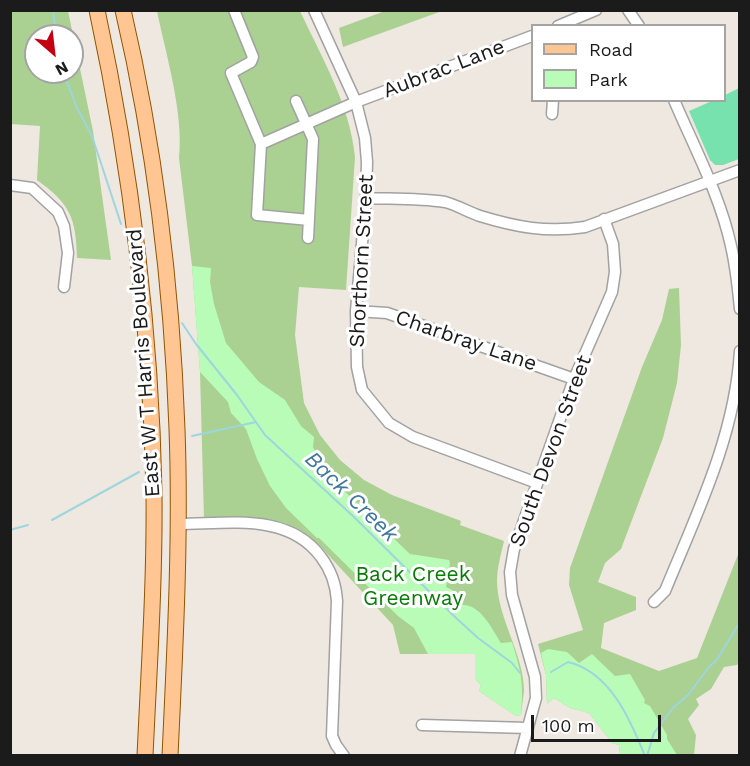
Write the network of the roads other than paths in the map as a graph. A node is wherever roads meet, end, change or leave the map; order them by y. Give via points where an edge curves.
1 (97, 10) edge
2 (123, 10) edge
3 (234, 10) edge
4 (314, 10) edge
5 (596, 10) edge
6 (628, 10) edge
7 (563, 24) edge
8 (638, 24) edge
9 (531, 39) edge
10 (296, 101) dead end
11 (356, 102) junction
12 (553, 102) edge
13 (675, 102) edge
14 (552, 114) dead end
15 (307, 125) junction
16 (261, 144) junction
17 (740, 170) edge
18 (709, 182) junction
19 (10, 185) edge
20 (366, 198) junction
21 (604, 219) junction
22 (309, 220) junction
23 (308, 237) dead end
24 (738, 278) edge
25 (64, 287) dead end
26 (740, 309) edge
27 (356, 311) junction
28 (740, 351) edge
29 (739, 376) edge
30 (574, 379) junction
31 (537, 483) junction
32 (178, 524) junction
33 (654, 602) dead end
34 (422, 725) dead end
35 (528, 728) junction
36 (145, 756) edge
37 (170, 756) edge
38 (344, 756) edge
39 (520, 756) edge

1 - 36 main road, East W T Harris Boulevard via 129,185 150,385 154,524
2 - 32 main road, East W T Harris Boulevard via 163,250 174,368
3 - 16 street via 253,57 231,73
4 - 11 street, Shorthorn Street
5 - 7 street
6 - 8 street
9 - 11 street, Aubrac Lane
10 - 15 street
11 - 15 street, Aubrac Lane
11 - 20 street, Shorthorn Street via 365,138
12 - 14 street
13 - 18 street
15 - 16 street, Aubrac Lane
15 - 22 street via 314,140
16 - 22 street via 257,215
17 - 18 street
18 - 21 street
18 - 24 street via 731,244
19 - 25 street via 32,188 58,212 68,253
20 - 21 street via 447,203 477,215 560,231
20 - 27 street, Shorthorn Street
21 - 30 street, South Devon Street via 613,244 612,292
22 - 23 street
24 - 26 street
27 - 30 street, Charbray Lane via 387,313
27 - 31 street, Shorthorn Street via 357,367 362,390 389,423 412,437
28 - 29 street
29 - 33 street via 717,463 665,591
30 - 31 street, South Devon Street
31 - 35 street, South Devon Street via 510,572 512,595 536,677 536,698
32 - 37 main road, East W T Harris Boulevard
32 - 38 street via 278,526 304,538 323,560 336,590 332,736
34 - 35 street
35 - 39 street, South Devon Street

